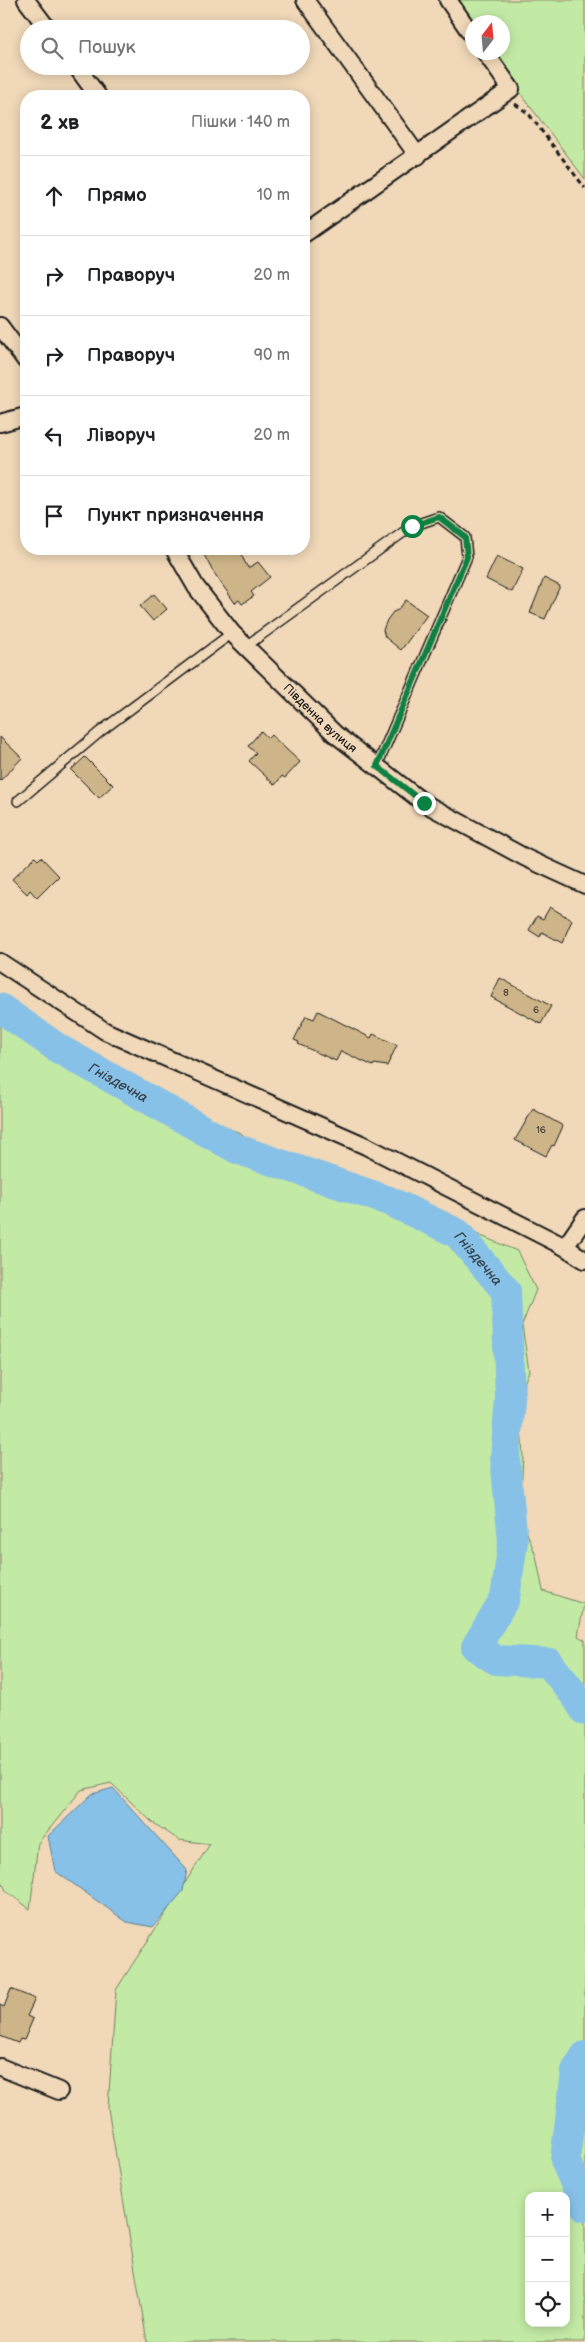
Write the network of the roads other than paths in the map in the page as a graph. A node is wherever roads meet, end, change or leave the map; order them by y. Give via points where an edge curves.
1 (26, 0) edge
2 (305, 0) edge
3 (448, 0) edge
4 (41, 20) edge
5 (465, 25) edge
6 (491, 60) edge
7 (83, 75) edge
8 (94, 90) edge
9 (418, 156) junction
10 (310, 230) edge
11 (0, 326) edge
12 (20, 353) edge
13 (20, 418) edge
14 (0, 423) edge
15 (178, 555) edge
16 (232, 633) junction
17 (246, 646) junction
18 (377, 766) junction
19 (18, 801) dead end
20 (585, 885) edge
21 (0, 962) edge
22 (585, 1218) edge
23 (565, 1247) junction
24 (585, 1260) edge
25 (0, 2068) edge
26 (59, 2091) dead end

1 - 4 street
2 - 9 street
3 - 5 street
6 - 9 street via 511,89
7 - 8 street
9 - 10 street
11 - 12 street
13 - 14 street
15 - 16 street, Південна вулиця via 196,586
16 - 17 street, Південна вулиця
16 - 19 lane via 101,731
17 - 18 street, Південна вулиця via 335,734
17 - 18 lane via 412,526 439,517 465,537 467,557
18 - 20 street, Південна вулиця via 424,803 526,858
21 - 23 street via 105,1031 366,1146
22 - 23 street
23 - 24 street
25 - 26 street

